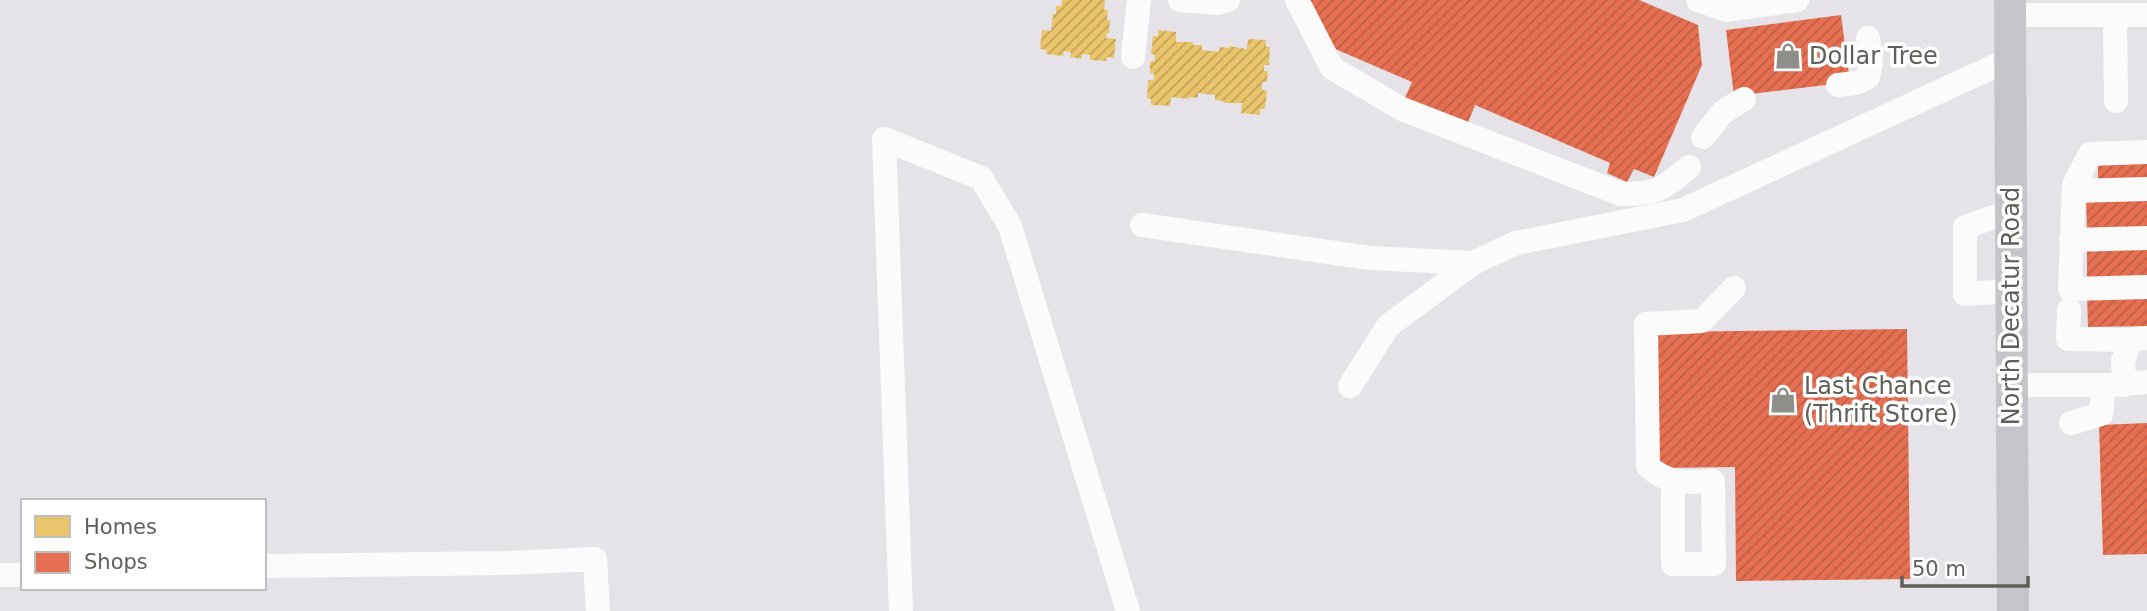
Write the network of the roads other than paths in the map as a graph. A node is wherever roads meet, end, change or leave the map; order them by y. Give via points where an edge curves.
1 (1139, 0) edge
2 (1180, 0) edge
3 (1228, 0) edge
4 (1297, 0) edge
5 (1698, 0) edge
6 (1797, 0) edge
7 (2010, 7) edge
8 (2115, 15) junction
9 (2147, 15) edge
10 (1868, 38) dead end
11 (1133, 57) dead end
12 (2010, 59) junction
13 (1838, 85) dead end
14 (1744, 99) dead end
15 (2116, 101) dead end
16 (1703, 137) dead end
17 (2147, 152) edge
18 (1689, 167) dead end
19 (2147, 189) edge
20 (2074, 191) junction
21 (2011, 211) junction
22 (1142, 225) dead end
23 (2147, 238) edge
24 (2071, 240) junction
25 (1473, 263) junction
26 (2147, 287) edge
27 (1734, 288) dead end
28 (2011, 291) junction
29 (2069, 310) dead end
30 (2139, 339) edge
31 (2125, 384) edge
32 (2011, 385) junction
33 (1350, 386) dead end
34 (2071, 423) dead end
35 (1673, 482) dead end
36 (266, 566) edge
37 (0, 575) edge
38 (21, 575) edge
39 (598, 611) edge
40 (901, 611) edge
41 (1128, 611) edge
42 (2013, 611) edge

1 - 11 street
2 - 3 street
4 - 18 street via 1332,68 1402,109 1621,194 1645,194 1667,186
5 - 6 street via 1726,10
7 - 8 street
7 - 12 main road, North Decatur Road
8 - 9 street
8 - 15 street
10 - 13 street via 1868,78
12 - 21 main road, North Decatur Road
12 - 25 street via 1683,210 1516,243
14 - 16 street via 1723,112
17 - 20 street via 2090,154
19 - 20 street
20 - 24 street
21 - 28 main road, North Decatur Road
21 - 28 street via 1965,227 1965,294
22 - 25 street via 1370,258
23 - 24 street
24 - 26 street via 2070,289
25 - 33 street via 1388,326
27 - 35 street via 1702,321 1646,324 1648,466
28 - 32 main road, North Decatur Road
29 - 30 street via 2068,339
30 - 31 street via 2123,361
31 - 32 street
31 - 34 street via 2101,414
32 - 42 main road, North Decatur Road
36 - 39 street via 595,559
37 - 38 street
40 - 41 street via 884,139 981,178 1010,226

